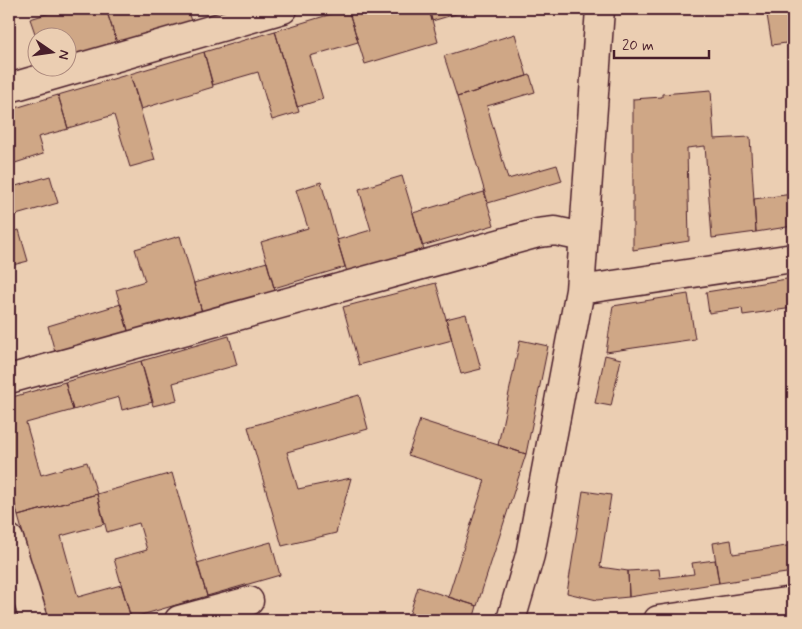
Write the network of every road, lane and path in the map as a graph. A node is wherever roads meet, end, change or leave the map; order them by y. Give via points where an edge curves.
1 (283, 9) edge
2 (600, 9) edge
3 (9, 88) edge
4 (583, 237) junction
5 (793, 258) edge
6 (580, 290) junction
7 (9, 379) edge
8 (9, 539) edge
9 (249, 601) dead end
10 (793, 601) edge
11 (34, 620) edge
12 (179, 620) edge
13 (511, 620) edge
14 (658, 620) edge

1 - 3 street
2 - 4 street
4 - 6 street
4 - 7 street via 555,231 538,233
5 - 6 street
6 - 13 street via 530,554
8 - 11 street
9 - 12 street
10 - 14 street

